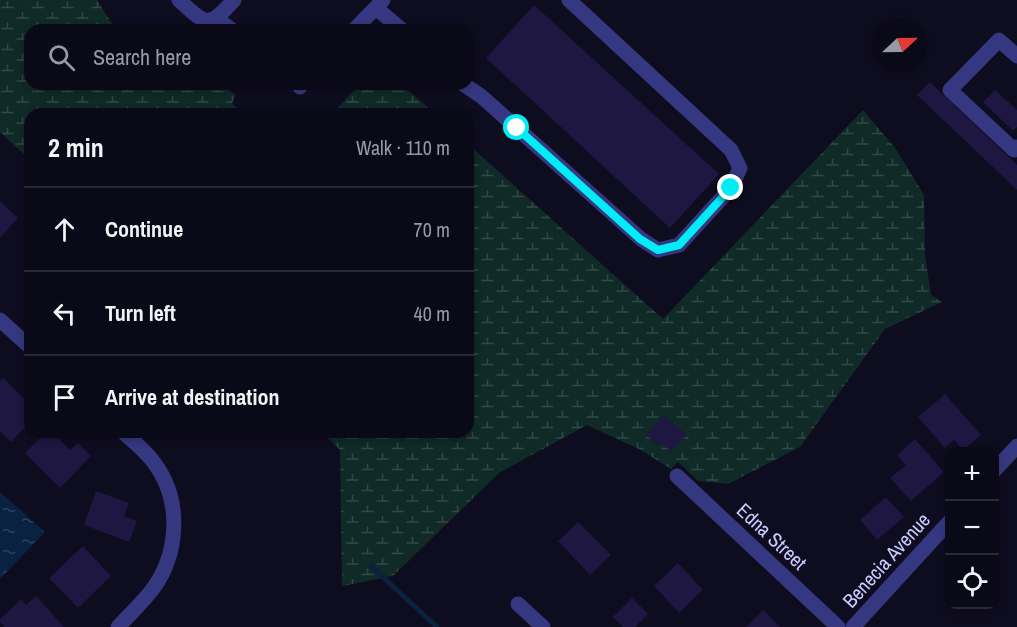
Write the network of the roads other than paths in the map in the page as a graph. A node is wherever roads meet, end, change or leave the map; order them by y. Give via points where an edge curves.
1 (179, 0) edge
2 (234, 0) edge
3 (569, 0) edge
4 (379, 4) edge
5 (217, 19) junction
6 (224, 24) edge
7 (360, 24) edge
8 (397, 24) edge
9 (1017, 56) edge
10 (472, 90) edge
11 (1017, 147) edge
12 (0, 320) edge
13 (24, 342) edge
14 (130, 438) edge
15 (1017, 446) edge
16 (999, 466) edge
17 (677, 476) dead end
18 (945, 526) edge
19 (518, 604) dead end
20 (118, 627) edge
21 (543, 627) edge
22 (838, 627) edge
23 (853, 627) edge

1 - 5 street via 202,21
2 - 5 street
3 - 10 street via 732,150 740,168 731,188 679,245 658,250 640,239
4 - 7 street
4 - 8 street
5 - 6 street
9 - 11 street via 999,40 950,90 1014,150
12 - 13 street
14 - 20 street via 162,476 172,503 174,527 163,573
15 - 16 street
17 - 22 street, Edna Street
18 - 23 street, Benecia Avenue
19 - 21 street

